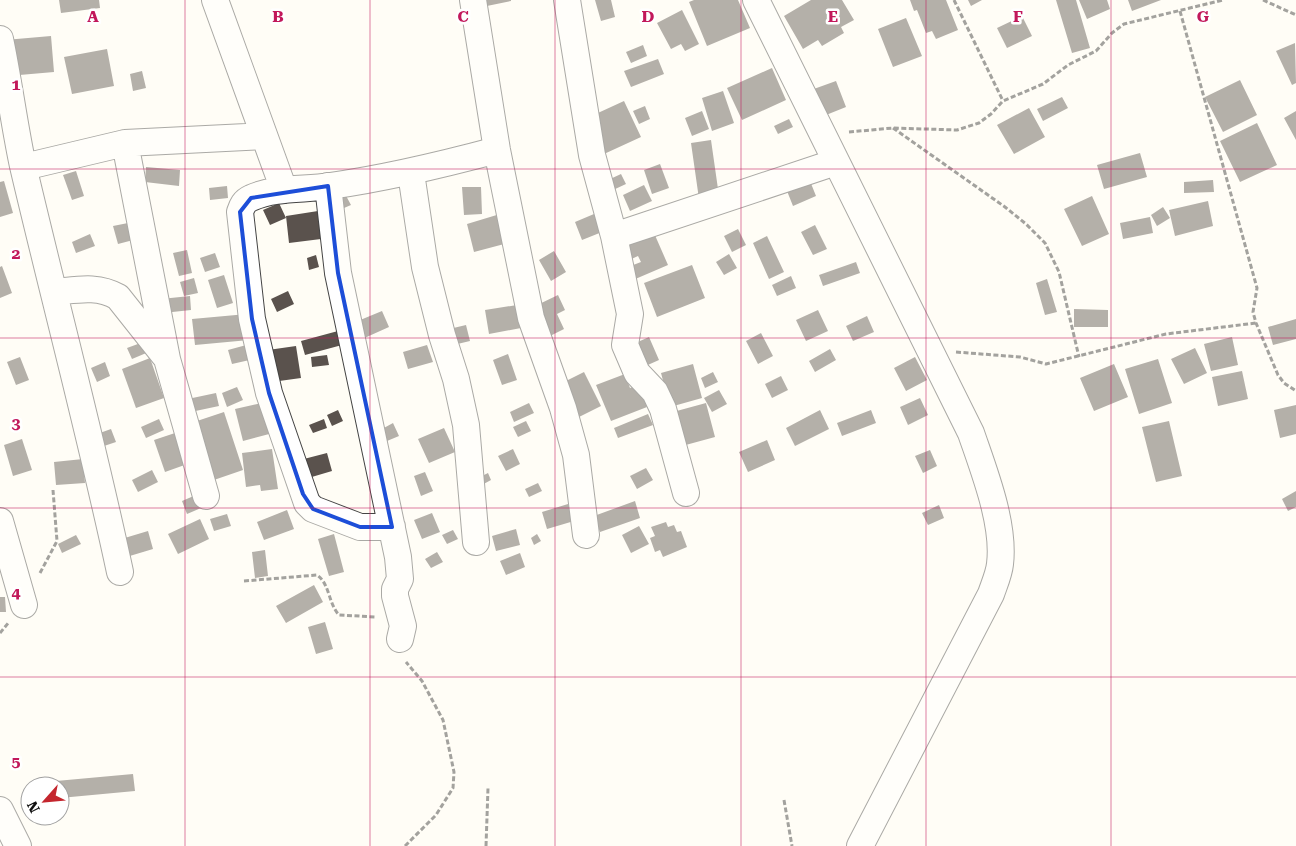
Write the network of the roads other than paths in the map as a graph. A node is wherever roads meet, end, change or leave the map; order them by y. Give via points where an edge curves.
1 (215, 0) edge
2 (473, 0) edge
3 (567, 0) edge
4 (756, 0) edge
5 (0, 39) edge
6 (264, 136) junction
7 (124, 143) junction
8 (497, 150) junction
9 (836, 162) junction
10 (24, 167) junction
11 (410, 173) junction
12 (328, 186) junction
13 (284, 190) junction
14 (614, 236) junction
15 (55, 292) junction
16 (167, 358) junction
17 (686, 493) dead end
18 (206, 496) dead end
19 (0, 521) edge
20 (392, 527) junction
21 (586, 535) dead end
22 (476, 542) dead end
23 (120, 572) dead end
24 (24, 605) dead end
25 (400, 639) road end
26 (0, 810) edge
27 (18, 846) edge
28 (860, 846) edge

1 - 6 street
2 - 8 street
3 - 14 street via 592,155
4 - 9 street
5 - 10 street
6 - 7 street
6 - 13 street
7 - 10 street
7 - 16 street
8 - 11 street
8 - 21 street via 531,318 576,455
9 - 14 street
9 - 28 street via 971,432 987,480 998,530 1000,564 991,594
10 - 15 street
11 - 12 street
11 - 22 street via 425,267 466,425
12 - 13 street
12 - 20 street via 338,273
13 - 20 street via 251,198 243,203 240,212 252,319 270,393 307,503 313,509 360,527
14 - 17 street via 630,314 625,345 638,372 655,392 663,409
15 - 16 street via 92,288 108,291 118,297
15 - 23 street
16 - 18 street
19 - 24 street
20 - 25 street via 400,574 395,588 404,626
26 - 27 street

